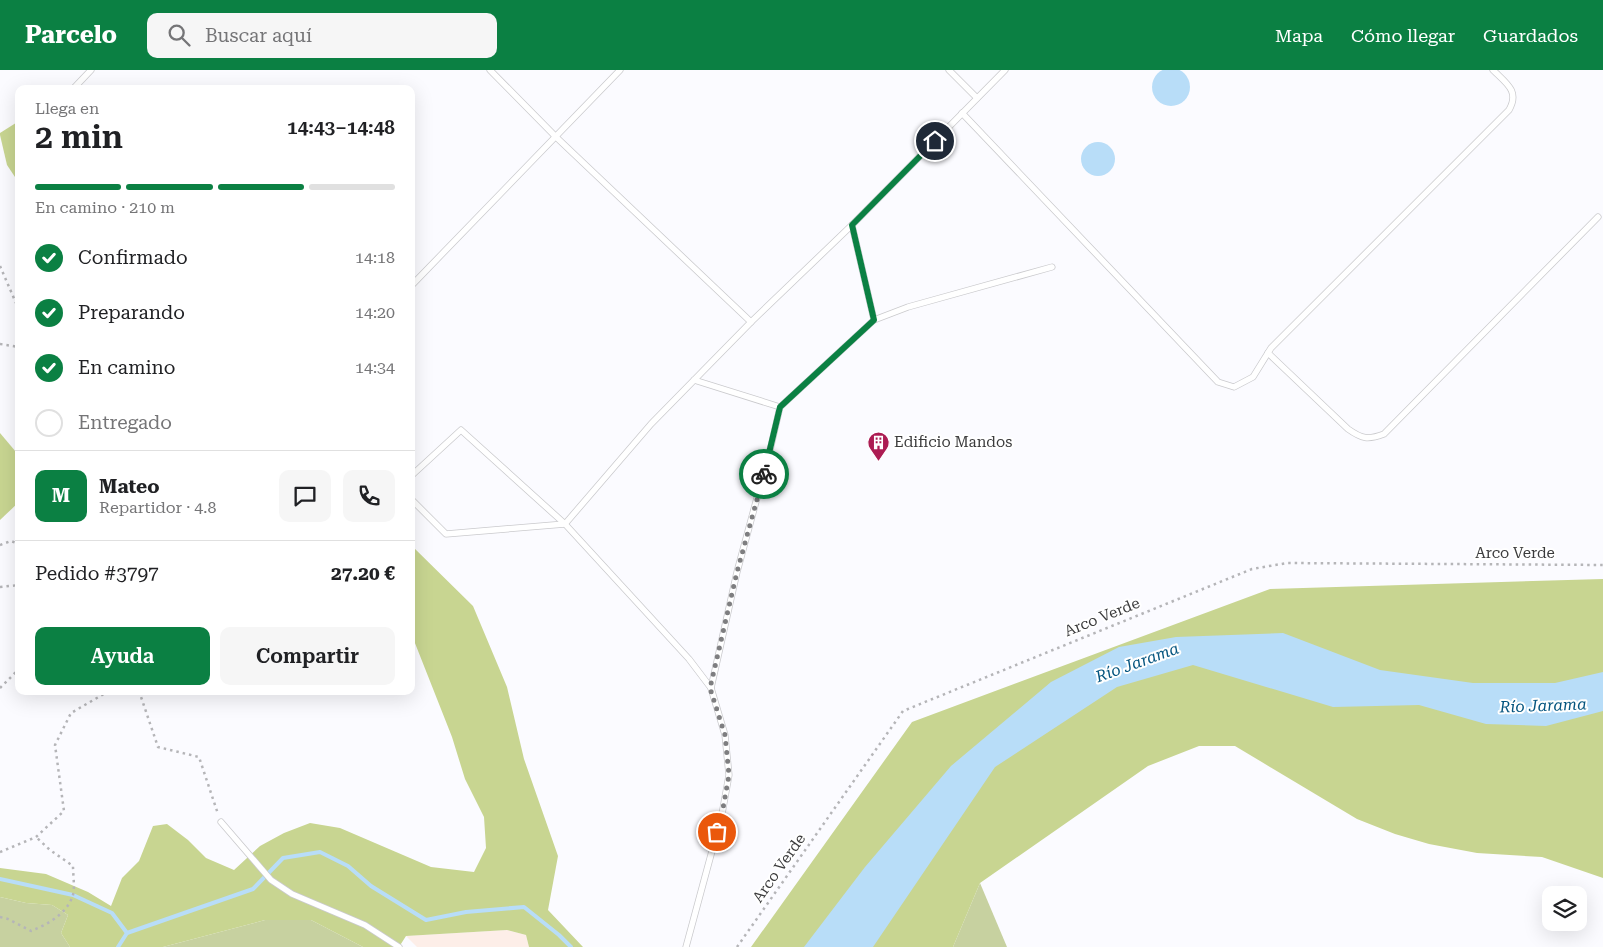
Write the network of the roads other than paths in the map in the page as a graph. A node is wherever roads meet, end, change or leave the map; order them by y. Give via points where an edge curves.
1 (91, 70) edge
2 (490, 70) edge
3 (620, 70) edge
4 (949, 70) edge
5 (1005, 70) edge
6 (1493, 70) edge
7 (76, 85) edge
8 (977, 98) junction
9 (962, 113) junction
10 (556, 138) junction
11 (1598, 217) dead end
12 (852, 225) junction
13 (1052, 267) dead end
14 (415, 282) edge
15 (874, 320) junction
16 (751, 322) junction
17 (1268, 353) junction
18 (694, 380) junction
19 (780, 407) junction
20 (415, 472) edge
21 (415, 503) edge
22 (565, 524) junction
23 (710, 688) junction
24 (221, 822) road end
25 (399, 947) edge
26 (686, 947) edge

1 - 7 lane
2 - 10 lane
3 - 10 lane
4 - 8 lane
5 - 8 lane
6 - 17 lane via 1513,93 1514,100 1509,110
8 - 9 lane
9 - 12 lane
9 - 17 lane via 1218,382 1234,386 1252,377
10 - 14 lane
10 - 16 lane
11 - 17 lane via 1384,434 1372,438 1357,436
12 - 15 lane
12 - 16 lane
13 - 15 lane via 908,307
15 - 19 lane
16 - 18 lane
18 - 19 lane
18 - 22 lane via 651,424
19 - 23 lane
20 - 22 lane via 461,430
21 - 22 lane via 446,534
22 - 23 lane via 689,659
23 - 26 lane via 725,735 729,775 722,814
24 - 25 lane via 272,880 292,894 365,925

